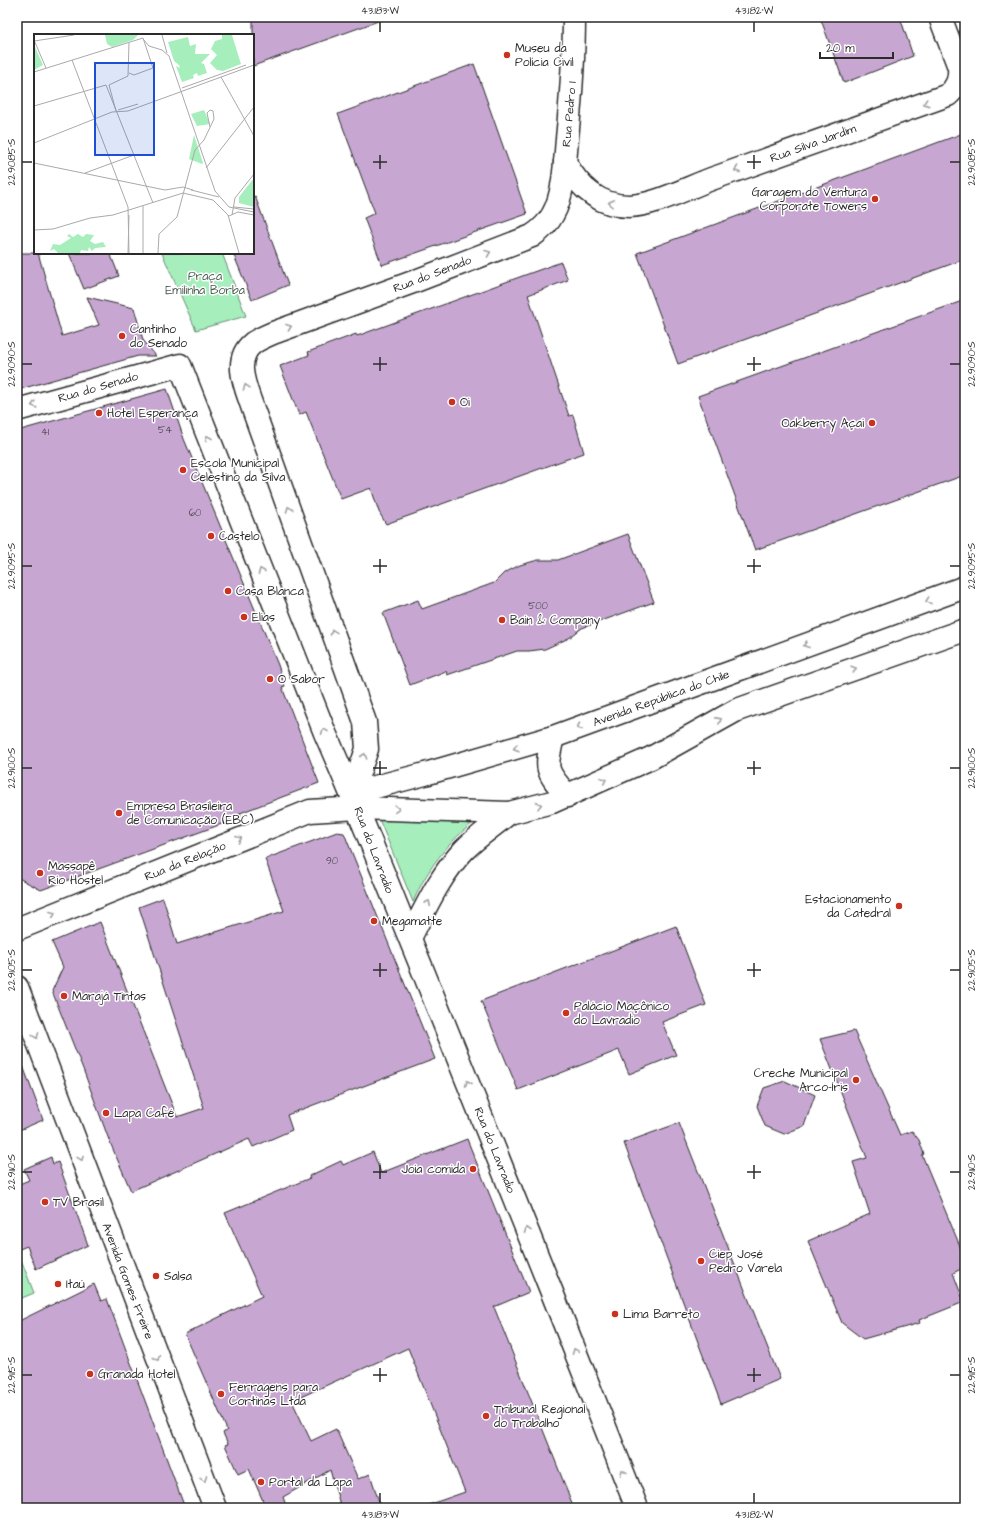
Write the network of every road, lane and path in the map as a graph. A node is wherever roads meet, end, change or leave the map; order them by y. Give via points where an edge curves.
1 (574, 17) edge
2 (940, 17) edge
3 (565, 162) junction
4 (254, 343) joint
5 (180, 364) joint
6 (17, 410) edge
7 (965, 587) edge
8 (965, 630) edge
9 (553, 737) junction
10 (568, 796) junction
11 (355, 800) junction
12 (509, 813) junction
13 (17, 929) edge
14 (410, 938) junction
15 (17, 987) edge
16 (215, 1508) edge
17 (637, 1508) edge

1 - 3 street, Rua Pedro I via 574,57
2 -> 3 street, Rua Silva Jardim via 960,75 958,83 948,95 649,203 629,206 602,201 583,188
4 -> 3 street, Rua do Senado via 273,333 532,236 545,227 554,214
11 -> 4 street, Rua do Lavradio via 366,749 365,722 242,375 243,356
5 -> 6 street, Rua do Senado
11 -> 5 street, Rua do Lavradio via 325,733
7 -> 9 street, Avenida República do Chile
10 -> 8 street via 651,758 737,710
9 - 10 street via 548,768 555,782
9 -> 11 street, Avenida República do Chile
12 -> 10 street
11 -> 12 street
13 -> 11 street, Rua da Relação via 304,813
11 - 14 street, Rua do Lavradio
14 -> 12 street via 437,884 451,866 465,849
17 -> 14 street, Rua do Lavradio
15 -> 16 street, Avenida Gomes Freire

